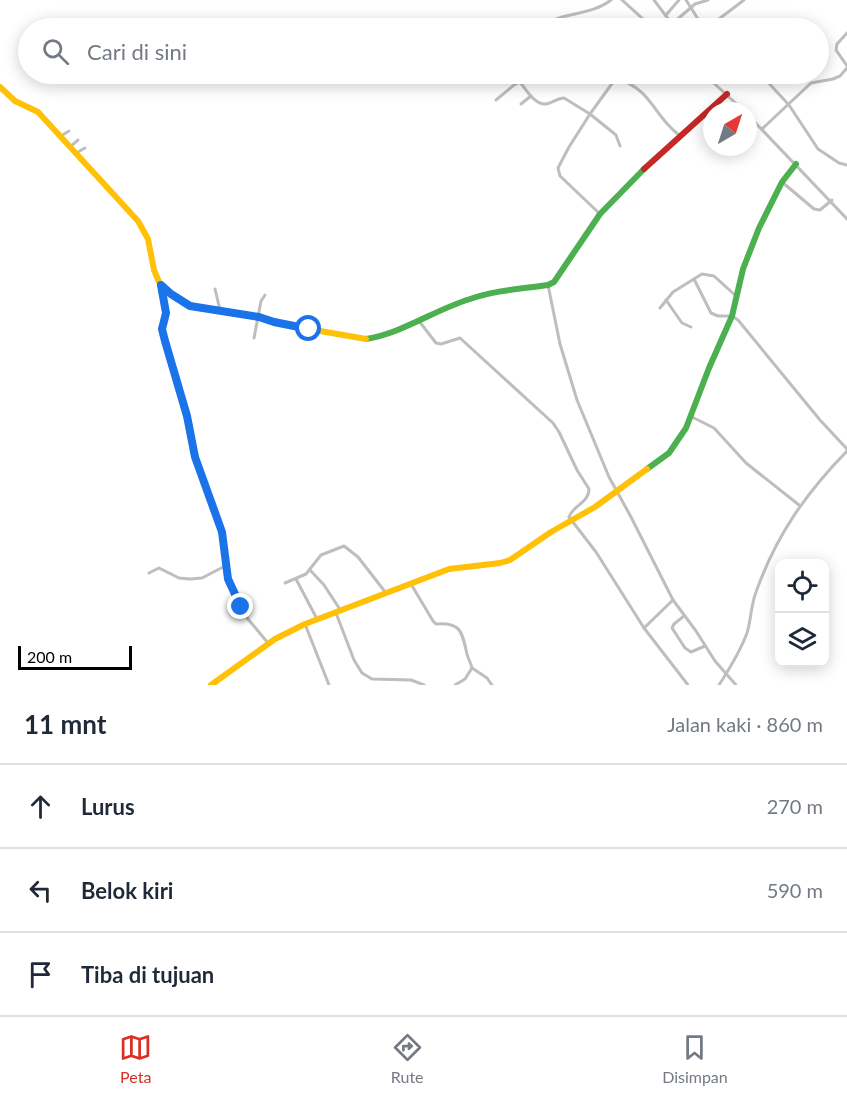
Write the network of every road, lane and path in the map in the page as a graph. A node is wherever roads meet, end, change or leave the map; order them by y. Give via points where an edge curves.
1 (611, 0) edge
2 (622, 0) edge
3 (654, 0) edge
4 (679, 0) edge
5 (686, 0) edge
6 (708, 0) edge
7 (742, 1) edge
8 (691, 8) junction
9 (666, 15) junction
10 (556, 18) edge
11 (642, 18) edge
12 (668, 18) edge
13 (679, 18) edge
14 (697, 18) edge
15 (720, 18) edge
16 (847, 33) edge
17 (847, 67) edge
18 (829, 80) edge
19 (517, 84) edge
20 (522, 84) edge
21 (612, 84) edge
22 (632, 84) edge
23 (716, 84) edge
24 (770, 84) edge
25 (810, 84) edge
26 (0, 87) edge
27 (727, 94) junction
28 (531, 96) junction
29 (496, 100) dead end
30 (735, 102) edge
31 (521, 104) dead end
32 (789, 105) junction
33 (590, 114) junction
34 (757, 124) edge
35 (762, 129) junction
36 (69, 130) dead end
37 (679, 135) junction
38 (61, 136) junction
39 (78, 140) dead end
40 (620, 146) dead end
41 (70, 147) junction
42 (85, 148) dead end
43 (76, 153) junction
44 (795, 164) junction
45 (847, 165) edge
46 (782, 182) junction
47 (831, 200) junction
48 (600, 214) junction
49 (847, 219) edge
50 (694, 279) junction
51 (161, 285) junction
52 (548, 285) junction
53 (215, 289) dead end
54 (266, 295) dead end
55 (736, 296) junction
56 (666, 300) junction
57 (660, 308) dead end
58 (220, 310) junction
59 (732, 316) junction
60 (259, 317) junction
61 (419, 321) junction
62 (691, 327) dead end
63 (254, 338) dead end
64 (690, 416) junction
65 (847, 450) edge
66 (616, 491) junction
67 (800, 506) junction
68 (571, 520) junction
69 (227, 566) junction
70 (310, 570) junction
71 (149, 573) dead end
72 (296, 579) junction
73 (285, 583) dead end
74 (411, 584) junction
75 (386, 593) junction
76 (673, 600) junction
77 (338, 612) junction
78 (684, 616) junction
79 (316, 619) junction
80 (305, 624) junction
81 (644, 628) junction
82 (268, 643) junction
83 (705, 646) junction
84 (472, 668) junction
85 (727, 674) junction
86 (211, 685) edge
87 (329, 685) edge
88 (424, 685) edge
89 (454, 685) edge
90 (492, 685) edge
91 (688, 685) edge
92 (719, 685) edge
93 (736, 685) edge

1 - 10 street via 592,11
2 - 11 street
3 - 9 street
4 - 9 street
5 - 8 street
6 - 8 street
7 - 15 street
8 - 13 street
8 - 14 street
9 - 12 street
16 - 17 street via 836,50
17 - 18 street via 840,76
19 - 29 street
20 - 28 street
21 - 33 street
22 - 37 street
23 - 27 street
24 - 32 street
25 - 32 street
26 - 38 street via 15,101 38,112
27 - 30 street
27 - 37 street
28 - 31 street
28 - 33 street via 544,104 564,98
32 - 35 street
32 - 45 street via 818,149
33 - 40 street via 616,135
33 - 48 street via 558,171
34 - 35 street
35 - 44 street
36 - 38 street
37 - 48 street
38 - 41 street
39 - 41 street
41 - 43 street
42 - 43 street
43 - 51 street via 143,228
44 - 46 street
44 - 47 street
46 - 47 street via 814,209 820,210
46 - 55 street via 750,250
47 - 49 street
48 - 52 street via 564,270
50 - 55 street via 702,274 712,275
50 - 56 street
50 - 59 street via 711,313
51 - 58 street via 190,306
51 - 69 street via 166,313 162,329 195,457 218,518
52 - 61 street via 486,294
52 - 66 street via 577,400
53 - 58 street
54 - 60 street
55 - 59 street
56 - 57 street
56 - 62 street via 682,323
58 - 60 street
59 - 64 street
59 - 65 street
60 - 61 street via 365,339 381,338
60 - 63 street
61 - 68 street via 436,343 460,338 553,423 589,489 587,499 569,515
64 - 66 street via 669,453
64 - 67 street via 714,428 746,463
65 - 67 street
66 - 68 street
66 - 76 street
67 - 85 street via 763,574 738,656
68 - 74 street via 510,560 449,569
68 - 81 street
69 - 71 street via 196,579 179,578 159,568
69 - 82 street via 234,594
70 - 72 street
70 - 75 street via 321,555 346,546
70 - 77 street via 324,585
72 - 73 street
72 - 79 street
74 - 75 street
74 - 84 street via 436,624 447,623 462,632
75 - 77 street
76 - 78 street
76 - 81 street
77 - 79 street
77 - 88 street via 362,673 372,679 411,680
78 - 83 street
78 - 83 street via 673,625 675,633 688,651
79 - 80 street
80 - 82 street
80 - 87 street
81 - 91 street
82 - 86 street
83 - 85 street
84 - 89 street via 465,679
84 - 90 street
85 - 92 street
85 - 93 street

